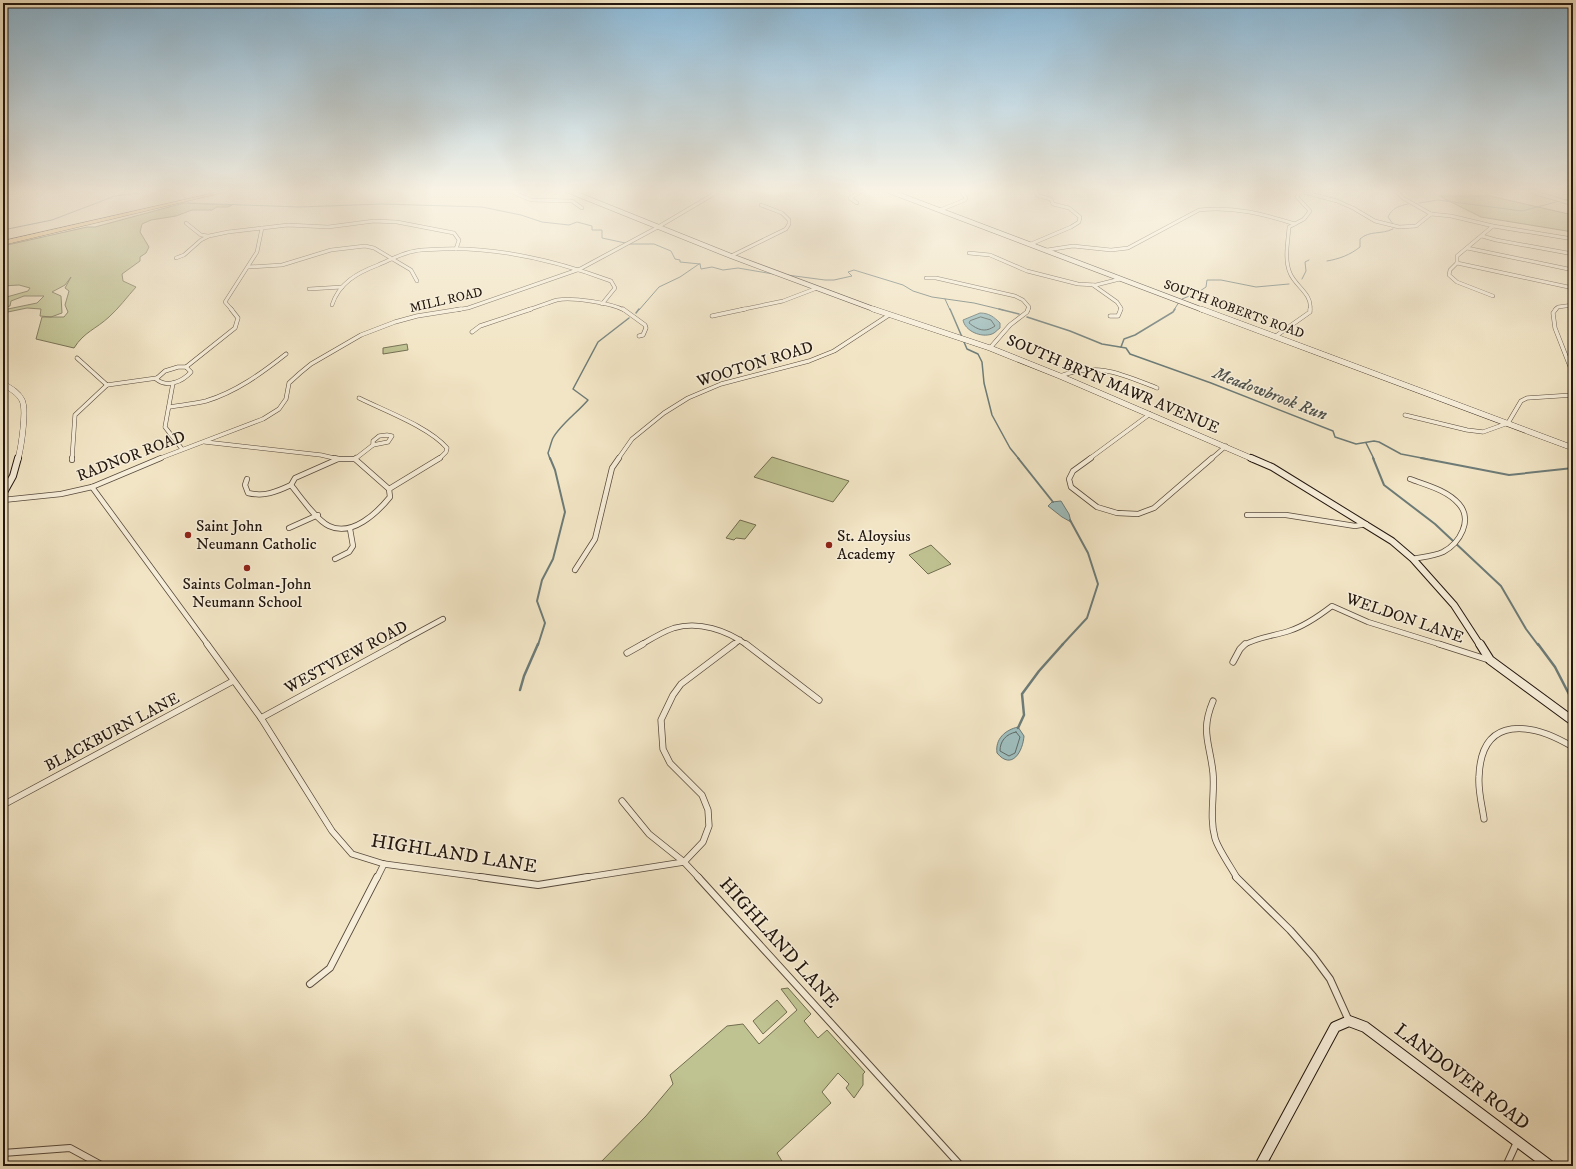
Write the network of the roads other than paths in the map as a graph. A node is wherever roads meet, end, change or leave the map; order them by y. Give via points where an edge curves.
1 (195, 246) edge
2 (258, 246) edge
3 (458, 246) edge
4 (625, 246) edge
5 (705, 246) edge
6 (752, 246) edge
7 (1035, 246) edge
8 (1133, 246) edge
9 (1288, 246) edge
10 (1470, 246) edge
11 (1527, 246) edge
12 (1467, 248) junction
13 (456, 249) junction
14 (1047, 250) junction
15 (969, 253) dead end
16 (1573, 254) edge
17 (731, 256) junction
18 (176, 258) dead end
19 (393, 259) junction
20 (1457, 264) junction
21 (248, 267) junction
22 (580, 269) junction
23 (1573, 270) edge
24 (926, 278) dead end
25 (1120, 279) junction
26 (417, 280) dead end
27 (1093, 285) junction
28 (342, 287) junction
29 (309, 288) dead end
30 (817, 288) junction
31 (1573, 288) edge
32 (1493, 296) dead end
33 (602, 304) junction
34 (332, 305) dead end
35 (1573, 305) edge
36 (889, 315) junction
37 (712, 316) dead end
38 (1110, 316) dead end
39 (472, 332) dead end
40 (639, 336) dead end
41 (1276, 336) junction
42 (990, 348) junction
43 (286, 354) dead end
44 (77, 358) dead end
45 (186, 368) junction
46 (1573, 374) edge
47 (1060, 376) junction
48 (157, 378) junction
49 (173, 383) junction
50 (3, 384) edge
51 (107, 385) junction
52 (1157, 388) dead end
53 (1573, 395) edge
54 (359, 398) dead end
55 (169, 406) junction
56 (1150, 414) junction
57 (1405, 415) dead end
58 (263, 419) joint
59 (1508, 423) junction
60 (203, 442) junction
61 (373, 445) junction
62 (1226, 446) junction
63 (1573, 448) edge
64 (182, 449) junction
65 (338, 459) junction
66 (355, 459) junction
67 (72, 460) dead end
68 (246, 479) dead end
69 (1410, 479) dead end
70 (290, 485) junction
71 (92, 487) junction
72 (388, 489) junction
73 (3, 494) edge
74 (3, 500) edge
75 (318, 515) junction
76 (1247, 515) dead end
77 (1366, 524) junction
78 (289, 528) dead end
79 (350, 529) junction
80 (335, 559) dead end
81 (1413, 559) junction
82 (575, 570) dead end
83 (443, 619) dead end
84 (740, 640) junction
85 (627, 653) dead end
86 (1490, 660) junction
87 (1233, 662) dead end
88 (233, 680) junction
89 (819, 700) dead end
90 (1213, 701) dead end
91 (261, 718) junction
92 (1570, 718) edge
93 (1573, 747) edge
94 (622, 801) dead end
95 (3, 805) edge
96 (1484, 819) dead end
97 (684, 862) junction
98 (384, 864) junction
99 (310, 984) dead end
100 (1349, 1021) junction
101 (1517, 1141) junction
102 (3, 1152) edge
103 (102, 1166) edge
104 (961, 1166) edge
105 (1260, 1166) edge
106 (1506, 1166) edge
107 (1550, 1166) edge

1 - 18 street
2 - 21 street
3 - 13 street
4 - 22 street, MILL ROAD
5 - 17 main road, SOUTH BRYN MAWR AVENUE
6 - 17 street
7 - 14 main road, SOUTH ROBERTS ROAD
8 - 14 street via 1111,250 1070,246
9 - 41 street via 1287,266 1312,306 1310,312
10 - 12 street
11 - 16 street
12 - 20 street via 1457,256
12 - 23 street
13 - 19 street via 413,252
13 - 22 street via 491,250
14 - 25 main road, SOUTH ROBERTS ROAD
15 - 27 street via 976,252 998,258 1027,271 1081,285
17 - 30 main road, SOUTH BRYN MAWR AVENUE
19 - 21 street via 374,248 354,246 331,250 288,264
19 - 26 street via 411,270
19 - 28 street via 360,271
20 - 31 street
20 - 32 street via 1450,270 1449,275 1453,279
21 - 45 street via 225,302 238,318 235,328
22 - 33 street via 611,281 614,285 615,288
22 - 58 street, MILL ROAD via 468,308 417,316 369,331 300,373 289,383 286,399 279,410
24 - 42 street via 1011,295 1026,303 1029,307 1027,312 1010,325
25 - 27 street
25 - 41 main road, SOUTH ROBERTS ROAD
27 - 38 street via 1117,302 1121,308 1118,316
28 - 29 street
28 - 34 street
30 - 36 main road, SOUTH BRYN MAWR AVENUE
30 - 37 street via 783,301
33 - 39 street via 575,299 558,300 480,326
33 - 40 street via 628,312 642,322 646,328 643,335
35 - 46 street via 1558,307 1553,313 1555,328
36 - 42 main road, SOUTH BRYN MAWR AVENUE
36 - 82 street, WOOTON ROAD via 834,351 809,361 721,384 688,398 664,413 632,440 612,468 595,539
41 - 59 main road, SOUTH ROBERTS ROAD
42 - 47 main road, SOUTH BRYN MAWR AVENUE
43 - 55 street via 230,392 204,401
44 - 51 street
45 - 48 street via 169,369
45 - 49 street via 190,370 190,374
47 - 52 street via 1073,370 1103,369
47 - 56 main road, SOUTH BRYN MAWR AVENUE
48 - 49 street via 160,383
48 - 51 street
49 - 55 street
50 - 73 main road via 18,393 23,402 23,428 18,463
51 - 67 street via 75,415
53 - 59 street via 1527,398 1520,401
54 - 72 street via 425,432 447,448 442,457
55 - 64 street via 165,427
56 - 62 main road, SOUTH BRYN MAWR AVENUE
56 - 62 street via 1073,471 1069,479 1071,487 1097,507 1117,513 1138,514 1154,508
57 - 59 street via 1483,432
58 - 60 street, RADNOR ROAD
59 - 63 main road, SOUTH ROBERTS ROAD
60 - 64 street, RADNOR ROAD
60 - 65 street
61 - 61 street via 388,442 392,436 388,434 378,437 373,441
61 - 66 street
62 - 77 main road, SOUTH BRYN MAWR AVENUE via 1272,467
64 - 71 street, RADNOR ROAD
65 - 66 street
65 - 70 street via 295,478
66 - 72 street
68 - 70 street via 248,493 257,496 266,496
69 - 81 street via 1448,495 1458,503 1465,513 1466,524 1446,550 1432,556
70 - 75 street
71 - 74 street, RADNOR ROAD via 61,494
71 - 88 street, HIGHLAND LANE
72 - 79 street via 390,497 378,511
75 - 78 street
75 - 79 street via 328,526
76 - 77 street via 1278,515 1355,526
77 - 81 main road, SOUTH BRYN MAWR AVENUE
79 - 80 street via 353,546 349,552
81 - 86 main road, SOUTH BRYN MAWR AVENUE via 1454,605
83 - 91 street, WESTVIEW ROAD
84 - 85 street via 712,628 686,627 664,632
84 - 89 street
84 - 97 street via 681,684 661,720 663,749 670,763 702,796 708,810 710,826 703,842
86 - 87 street, WELDON LANE via 1368,622 1332,606 1294,630 1245,645 1240,648
86 - 92 main road, SOUTH BRYN MAWR AVENUE
88 - 91 street, HIGHLAND LANE
88 - 95 street, BLACKBURN LANE
90 - 100 street via 1207,715 1206,739 1213,773 1215,838 1238,880 1290,930 1330,979
91 - 98 street, HIGHLAND LANE via 332,831 352,854
93 - 96 street via 1548,733 1529,729 1513,729 1499,733 1488,745 1478,773
94 - 97 street via 650,834
97 - 98 street, HIGHLAND LANE via 538,885
97 - 104 street, HIGHLAND LANE
98 - 99 street via 330,968
100 - 101 main road, LANDOVER ROAD via 1365,1027
100 - 105 main road via 1335,1027
101 - 106 street
101 - 107 main road, LANDOVER ROAD
102 - 103 street via 70,1148

